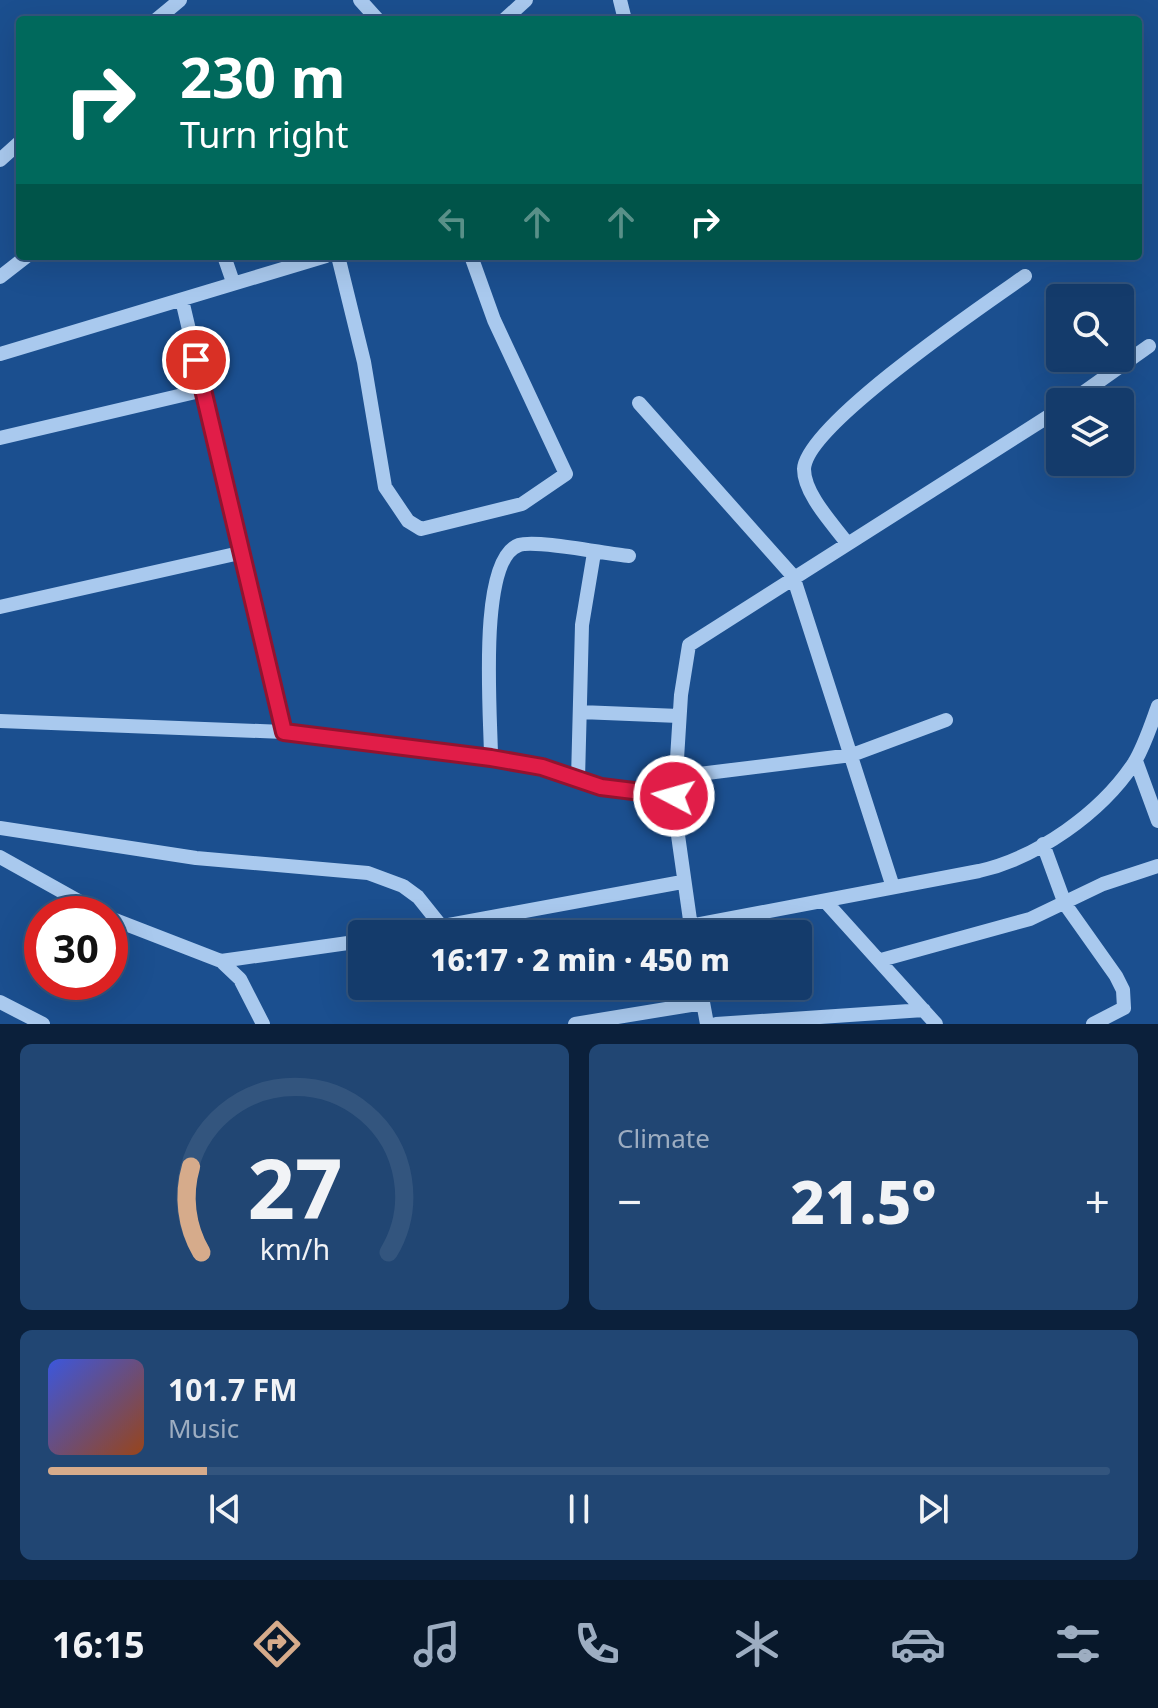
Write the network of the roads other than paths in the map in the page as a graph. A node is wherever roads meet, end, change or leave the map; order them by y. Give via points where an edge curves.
1 (180, 0) edge
2 (360, 0) edge
3 (526, 0) edge
4 (161, 16) edge
5 (374, 16) edge
6 (508, 16) edge
7 (16, 146) edge
8 (0, 160) edge
9 (22, 260) edge
10 (225, 260) edge
11 (312, 260) edge
12 (339, 260) edge
13 (472, 260) edge
14 (1025, 276) dead end
15 (0, 277) edge
16 (233, 282) junction
17 (182, 300) junction
18 (1149, 346) dead end
19 (0, 354) edge
20 (1090, 388) edge
21 (204, 390) junction
22 (639, 403) dead end
23 (1046, 418) edge
24 (0, 438) edge
25 (847, 543) junction
26 (244, 552) junction
27 (594, 553) junction
28 (629, 556) dead end
29 (793, 576) junction
30 (0, 607) edge
31 (1158, 706) edge
32 (580, 712) junction
33 (679, 716) junction
34 (946, 720) dead end
35 (0, 721) edge
36 (284, 732) junction
37 (852, 755) junction
38 (491, 758) junction
39 (1136, 761) junction
40 (675, 777) junction
41 (578, 779) junction
42 (674, 796) junction
43 (1158, 821) edge
44 (1, 831) edge
45 (1043, 844) junction
46 (0, 857) edge
47 (1158, 866) edge
48 (682, 882) junction
49 (893, 887) junction
50 (70, 896) edge
51 (825, 901) junction
52 (1065, 904) junction
53 (436, 920) edge
54 (479, 920) edge
55 (689, 920) edge
56 (737, 920) edge
57 (128, 925) edge
58 (348, 943) edge
59 (881, 960) junction
60 (221, 961) junction
61 (702, 1000) edge
62 (0, 1002) edge
63 (703, 1003) junction
64 (924, 1010) junction
65 (43, 1024) edge
66 (263, 1024) edge
67 (575, 1024) edge
68 (707, 1024) edge
69 (716, 1024) edge
70 (936, 1024) edge
71 (1093, 1024) edge

1 - 4 street
2 - 5 street
3 - 6 street
7 - 8 street
9 - 15 street
10 - 16 street
11 - 16 street
12 - 13 street via 364,362 385,487 408,521 421,529 522,504 566,474 494,320
14 - 25 street via 871,390 808,457 805,478
16 - 17 street
17 - 19 street
17 - 21 street
18 - 20 street
21 - 24 street
21 - 26 street
22 - 29 street
23 - 25 street
25 - 29 street
26 - 30 street
26 - 36 street
27 - 28 street
27 - 32 street via 582,625
27 - 38 street via 527,543 503,559 491,599
29 - 33 street via 689,645
29 - 37 street
31 - 39 street
32 - 33 street
32 - 41 street
33 - 40 street
34 - 37 street
35 - 36 street
36 - 38 street
37 - 40 street
37 - 49 street
38 - 41 street
39 - 43 street
39 - 45 street via 1094,807
40 - 42 street
41 - 42 street via 615,790
42 - 48 street
44 - 53 street via 196,858 368,873 403,886
45 - 49 street via 991,868
45 - 52 street
46 - 50 street
47 - 52 street via 1103,884
48 - 54 street
48 - 55 street
49 - 51 street
51 - 56 street
51 - 59 street
52 - 59 street via 997,930
52 - 71 street via 1123,990 1124,1008
57 - 60 street
58 - 60 street
59 - 64 street
60 - 66 street via 240,979
61 - 63 street
62 - 65 street
63 - 67 street
63 - 68 street
64 - 69 street
64 - 70 street

